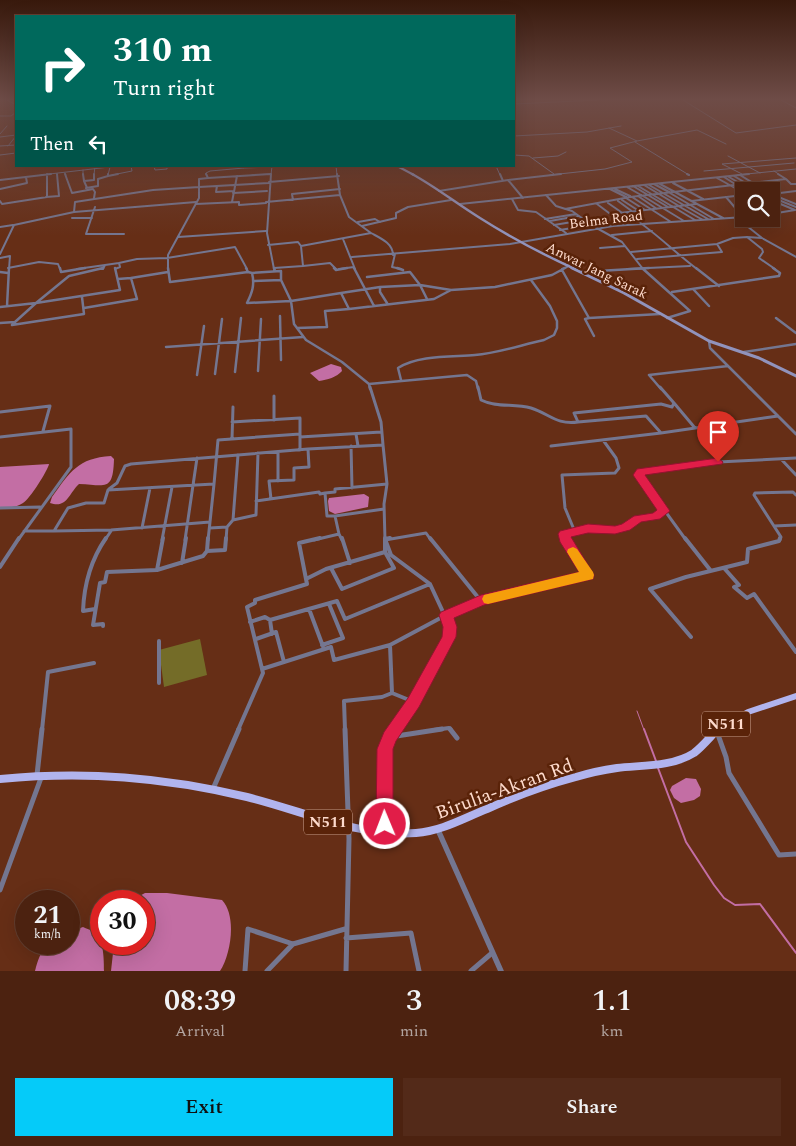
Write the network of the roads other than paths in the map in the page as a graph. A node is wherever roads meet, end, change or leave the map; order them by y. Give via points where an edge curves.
1 (620, 145) edge
2 (643, 145) edge
3 (0, 146) edge
4 (8, 146) joint
5 (15, 146) edge
6 (515, 151) edge
7 (566, 152) dead end
8 (15, 153) edge
9 (0, 155) edge
10 (518, 155) joint
11 (728, 156) dead end
12 (532, 158) junction
13 (796, 158) edge
14 (739, 162) junction
15 (794, 163) dead end
16 (95, 167) edge
17 (111, 167) edge
18 (131, 167) edge
19 (154, 167) edge
20 (167, 167) edge
21 (244, 167) edge
22 (272, 167) edge
23 (336, 167) edge
24 (399, 167) edge
25 (496, 167) edge
26 (749, 167) junction
27 (732, 169) junction
28 (796, 169) edge
29 (83, 170) junction
30 (704, 171) dead end
31 (774, 171) junction
32 (65, 173) junction
33 (760, 173) junction
34 (47, 174) junction
35 (57, 174) junction
36 (271, 174) junction
37 (554, 174) junction
38 (739, 175) junction
39 (743, 175) junction
40 (108, 176) junction
41 (237, 176) junction
42 (339, 176) junction
43 (689, 176) dead end
44 (728, 176) junction
45 (733, 176) junction
46 (26, 177) junction
47 (723, 177) junction
48 (208, 178) junction
49 (717, 178) junction
50 (786, 179) junction
51 (0, 180) edge
52 (508, 180) junction
53 (84, 181) junction
54 (503, 181) junction
55 (673, 182) junction
56 (739, 182) edge
57 (744, 182) edge
58 (753, 182) joint
59 (269, 183) junction
60 (660, 183) junction
61 (735, 183) edge
62 (648, 184) junction
63 (654, 184) junction
64 (730, 184) junction
65 (735, 184) edge
66 (796, 184) edge
67 (235, 185) junction
68 (643, 185) junction
69 (217, 186) junction
70 (632, 186) junction
71 (638, 186) junction
72 (199, 187) junction
73 (626, 187) junction
74 (735, 187) edge
75 (615, 188) junction
76 (0, 189) edge
77 (87, 189) junction
78 (340, 189) junction
79 (609, 189) junction
80 (687, 189) junction
81 (267, 191) junction
82 (438, 191) junction
83 (234, 192) junction
84 (676, 192) junction
85 (796, 192) edge
86 (670, 193) junction
87 (654, 194) junction
88 (659, 194) junction
89 (665, 194) junction
90 (340, 195) junction
91 (546, 195) junction
92 (642, 195) junction
93 (648, 195) junction
94 (735, 195) edge
95 (780, 195) edge
96 (637, 196) junction
97 (46, 197) junction
98 (631, 197) junction
99 (725, 197) junction
100 (626, 198) junction
101 (94, 199) junction
102 (512, 199) junction
103 (524, 199) junction
104 (702, 199) junction
105 (293, 200) junction
106 (452, 200) junction
107 (620, 200) junction
108 (780, 200) edge
109 (0, 201) edge
110 (690, 201) junction
111 (780, 201) edge
112 (232, 202) junction
113 (266, 202) junction
114 (607, 202) junction
115 (195, 203) junction
116 (460, 204) junction
117 (597, 204) junction
118 (696, 204) junction
119 (796, 204) edge
120 (690, 205) junction
121 (684, 206) junction
122 (674, 207) junction
123 (679, 207) junction
124 (95, 208) junction
125 (669, 208) junction
126 (735, 208) edge
127 (565, 209) junction
128 (663, 209) junction
129 (796, 209) edge
130 (645, 210) junction
131 (652, 210) junction
132 (658, 210) junction
133 (639, 211) junction
134 (74, 212) junction
135 (633, 212) junction
136 (780, 212) edge
137 (622, 213) junction
138 (626, 213) junction
139 (611, 214) junction
140 (578, 215) junction
141 (72, 218) dead end
142 (92, 218) junction
143 (723, 218) junction
144 (735, 218) edge
145 (545, 219) junction
146 (715, 219) junction
147 (585, 220) junction
148 (696, 220) junction
149 (703, 220) junction
150 (709, 220) junction
151 (549, 221) junction
152 (357, 222) junction
153 (381, 222) junction
154 (685, 222) junction
155 (671, 223) junction
156 (591, 224) junction
157 (646, 224) junction
158 (14, 225) junction
159 (554, 225) junction
160 (362, 226) junction
161 (626, 226) junction
162 (0, 227) edge
163 (748, 227) edge
164 (599, 228) junction
165 (266, 230) junction
166 (560, 230) junction
167 (652, 231) junction
168 (372, 233) junction
169 (124, 234) dead end
170 (567, 234) junction
171 (612, 235) junction
172 (178, 237) junction
173 (747, 237) junction
174 (762, 238) junction
175 (343, 239) junction
176 (520, 242) junction
177 (268, 244) junction
178 (717, 244) junction
179 (300, 246) junction
180 (626, 246) junction
181 (600, 248) dead end
182 (671, 249) junction
183 (631, 252) junction
184 (0, 254) edge
185 (394, 254) junction
186 (679, 256) junction
187 (352, 257) junction
188 (796, 257) edge
189 (0, 258) edge
190 (167, 258) junction
191 (636, 260) junction
192 (119, 262) junction
193 (105, 265) junction
194 (303, 266) junction
195 (690, 266) junction
196 (567, 267) junction
197 (8, 268) junction
198 (354, 268) junction
199 (645, 269) junction
200 (274, 270) junction
201 (562, 270) junction
202 (406, 271) junction
203 (0, 272) edge
204 (168, 272) junction
205 (248, 272) junction
206 (581, 272) junction
207 (8, 273) junction
208 (252, 273) junction
209 (367, 277) dead end
210 (131, 278) junction
211 (118, 280) junction
212 (281, 280) junction
213 (531, 280) junction
214 (254, 282) junction
215 (420, 285) junction
216 (718, 286) junction
217 (380, 287) junction
218 (366, 288) junction
219 (693, 289) junction
220 (450, 290) junction
221 (671, 292) junction
222 (340, 293) junction
223 (82, 297) junction
224 (427, 299) junction
225 (291, 301) junction
226 (36, 303) junction
227 (387, 303) junction
228 (7, 306) junction
229 (374, 306) junction
230 (709, 306) dead end
231 (0, 307) edge
232 (84, 308) junction
233 (349, 309) junction
234 (660, 314) junction
235 (280, 316) dead end
236 (241, 318) dead end
237 (589, 318) junction
238 (666, 318) junction
239 (776, 318) dead end
240 (261, 319) dead end
241 (222, 320) dead end
242 (15, 322) junction
243 (0, 323) edge
244 (204, 326) dead end
245 (297, 328) junction
246 (796, 333) edge
247 (594, 336) dead end
248 (303, 337) junction
249 (280, 340) junction
250 (260, 341) junction
251 (708, 341) junction
252 (238, 342) junction
253 (219, 344) junction
254 (796, 344) edge
255 (200, 345) junction
256 (166, 347) dead end
257 (743, 352) junction
258 (280, 360) dead end
259 (728, 366) junction
260 (258, 371) dead end
261 (235, 372) dead end
262 (215, 374) dead end
263 (197, 375) dead end
264 (796, 376) edge
265 (401, 380) junction
266 (370, 384) junction
267 (274, 396) dead end
268 (674, 404) junction
269 (233, 407) dead end
270 (0, 412) edge
271 (778, 416) junction
272 (274, 420) junction
273 (232, 422) junction
274 (578, 422) junction
275 (695, 428) junction
276 (43, 431) junction
277 (381, 432) junction
278 (661, 433) junction
279 (356, 434) junction
280 (796, 434) edge
281 (300, 435) junction
282 (0, 437) edge
283 (232, 439) junction
284 (603, 440) junction
285 (383, 445) junction
286 (351, 446) junction
287 (358, 446) junction
288 (551, 446) dead end
289 (308, 449) junction
290 (300, 450) junction
291 (278, 452) junction
292 (258, 453) junction
293 (238, 455) junction
294 (218, 456) junction
295 (197, 458) junction
296 (796, 458) edge
297 (781, 459) junction
298 (796, 475) edge
299 (278, 481) junction
300 (214, 484) junction
301 (387, 484) junction
302 (192, 486) junction
303 (172, 487) junction
304 (150, 488) junction
305 (352, 488) junction
306 (108, 490) junction
307 (325, 493) junction
308 (796, 495) edge
309 (271, 499) junction
310 (256, 501) junction
311 (40, 507) junction
312 (0, 508) edge
313 (384, 509) junction
314 (664, 511) junction
315 (336, 516) junction
316 (233, 520) junction
317 (210, 522) junction
318 (188, 524) junction
319 (165, 526) junction
320 (774, 526) junction
321 (796, 526) edge
322 (228, 527) junction
323 (142, 528) junction
324 (210, 528) junction
325 (111, 530) junction
326 (24, 531) junction
327 (54, 531) junction
328 (575, 532) junction
329 (339, 534) junction
330 (385, 539) junction
331 (207, 551) junction
332 (385, 552) junction
333 (182, 563) junction
334 (350, 563) junction
335 (0, 567) edge
336 (331, 568) junction
337 (724, 568) junction
338 (157, 570) junction
339 (711, 571) junction
340 (306, 579) junction
341 (430, 584) junction
342 (481, 601) junction
343 (329, 604) junction
344 (96, 609) junction
345 (309, 609) junction
346 (446, 615) junction
347 (270, 620) junction
348 (250, 622) junction
349 (103, 626) dead end
350 (272, 634) junction
351 (692, 638) dead end
352 (256, 639) junction
353 (159, 641) dead end
354 (390, 645) junction
355 (323, 647) junction
356 (796, 652) edge
357 (94, 662) dead end
358 (284, 662) junction
359 (262, 669) junction
360 (158, 683) dead end
361 (392, 693) junction
362 (796, 696) edge
363 (414, 702) junction
364 (716, 730) junction
365 (390, 738) junction
366 (457, 738) dead end
367 (40, 775) junction
368 (0, 780) edge
369 (213, 789) junction
370 (349, 827) junction
371 (438, 830) junction
372 (385, 834) junction
373 (796, 854) edge
374 (0, 890) edge
375 (346, 929) junction
376 (346, 938) junction
377 (293, 944) junction
378 (492, 953) junction
379 (245, 971) edge
380 (267, 971) edge
381 (346, 971) edge
382 (419, 971) edge
383 (471, 971) edge
384 (501, 971) edge

1 - 37 street via 610,148 632,162 605,169
2 - 43 street
3 - 4 street
4 - 5 street
6 - 10 street
7 - 12 street via 558,156
8 - 9 street
10 - 12 street
11 - 14 street
12 - 37 street
13 - 14 street
14 - 26 street
14 - 27 street via 722,164
15 - 26 street
16 - 17 street
16 - 29 street
16 - 53 street via 94,180
17 - 40 street
18 - 40 street via 132,171
19 - 20 street via 155,170
21 - 22 street
21 - 48 street via 210,171 206,174
22 - 36 street
23 - 42 street
24 - 82 main road, Anwar Jang Sarak
25 - 54 street
26 - 27 street
26 - 33 street
27 - 30 street
27 - 39 street
28 - 31 street
29 - 32 street
29 - 53 street
31 - 33 street
31 - 50 street
32 - 35 street
32 - 77 street via 72,193
33 - 39 street
34 - 35 street
34 - 46 street
34 - 97 street
35 - 97 street via 59,196
36 - 41 street
36 - 59 street
37 - 52 street
38 - 39 street
38 - 45 street
38 - 58 street
40 - 77 street via 98,179 98,186
41 - 48 street
41 - 67 street
42 - 59 street
42 - 78 street
44 - 45 street
44 - 47 street
44 - 56 street
45 - 57 street
46 - 51 street
46 - 76 street via 27,183
47 - 49 street
47 - 61 street
48 - 72 street via 199,179
49 - 55 street
49 - 64 street
50 - 58 street
50 - 66 street
52 - 54 street
52 - 103 street
53 - 77 street
54 - 82 street
55 - 60 street
55 - 80 street
59 - 67 street
59 - 81 street
60 - 63 street
60 - 84 street
62 - 63 street
62 - 68 street
62 - 89 street
63 - 86 street
64 - 65 street
64 - 74 street
64 - 80 street
67 - 69 street
67 - 83 street
68 - 71 street
68 - 88 street
69 - 72 street
69 - 83 street via 216,192
70 - 71 street
70 - 73 street
70 - 93 street
71 - 87 street
72 - 101 street
72 - 115 street via 199,198
73 - 75 street
73 - 92 street
75 - 79 street
75 - 98 street
77 - 101 street via 93,189
78 - 90 street
78 - 105 street via 292,194
79 - 91 street
79 - 100 street
80 - 84 street
80 - 104 street
81 - 83 street
81 - 113 street
82 - 106 main road, Anwar Jang Sarak
83 - 112 street
84 - 86 street
84 - 110 street
85 - 95 street
86 - 89 street
86 - 120 street
87 - 88 street
87 - 93 street
87 - 122 street
88 - 89 street
88 - 123 street
89 - 121 street
90 - 105 street
90 - 152 street via 348,217
91 - 103 street
91 - 127 street
92 - 93 street
92 - 96 street
92 - 128 street
93 - 125 street
94 - 99 street
96 - 98 street
96 - 132 street
97 - 109 street via 2,204
98 - 100 street
98 - 131 street
99 - 104 street
99 - 126 street
100 - 107 street
100 - 130 street
101 - 134 street via 75,202
102 - 103 street
102 - 116 street
102 - 145 street via 518,210 536,212
104 - 110 street
105 - 113 street
106 - 116 main road, Anwar Jang Sarak
106 - 153 street via 408,207 396,213 396,218
107 - 114 street
107 - 133 street
107 - 135 street
108 - 119 street
110 - 118 street
111 - 129 street
112 - 113 street via 239,202 239,205
112 - 115 street
113 - 165 street
114 - 117 street
114 - 137 street
115 - 124 street
115 - 172 street
116 - 176 main road, Anwar Jang Sarak
117 - 127 street
117 - 139 street
118 - 120 street
118 - 143 street
120 - 121 street
120 - 146 street
121 - 123 street
121 - 150 street
122 - 123 street
122 - 125 street
122 - 148 street
123 - 149 street
124 - 134 street
124 - 142 street
125 - 128 street
127 - 140 street
128 - 132 street
128 - 154 street
129 - 136 street
130 - 131 street
130 - 133 street
131 - 132 street
131 - 155 street
133 - 135 street
134 - 158 street
135 - 138 street
137 - 138 street
137 - 139 street
138 - 157 street
139 - 161 street
140 - 145 street
140 - 147 street
140 - 151 street
141 - 142 street
142 - 169 street via 86,234
143 - 144 street, Belma Road
143 - 146 street, Belma Road
145 - 151 street
146 - 150 street, Belma Road
147 - 156 street
147 - 159 street
148 - 149 street, Belma Road
148 - 154 street, Belma Road
149 - 150 street, Belma Road
151 - 159 street
152 - 153 street via 375,219
152 - 160 street
153 - 160 street
154 - 155 street, Belma Road
155 - 157 street, Belma Road
156 - 164 street
156 - 166 street
157 - 161 street, Belma Road
157 - 167 street
158 - 162 street
158 - 184 street
159 - 166 street
160 - 168 street
161 - 164 street, Belma Road
163 - 174 street
164 - 170 street, Belma Road
164 - 171 street
165 - 172 street
165 - 177 street
166 - 170 street
167 - 171 street
167 - 182 street
168 - 175 street
168 - 185 street via 388,243
170 - 176 street, Belma Road
171 - 180 street
172 - 190 street
173 - 174 street
173 - 178 street
173 - 216 street via 762,249 759,258 780,273 779,276
174 - 188 street
175 - 179 street
175 - 187 street
176 - 185 street, Belma Road
176 - 196 main road, Anwar Jang Sarak
177 - 179 street via 298,242
177 - 200 street
178 - 182 street
178 - 186 street via 722,252
179 - 194 street
180 - 181 street
180 - 183 street
182 - 183 street
182 - 186 street
183 - 191 street
185 - 187 street, Belma Road
185 - 202 street via 392,267
186 - 191 street
186 - 195 street
187 - 198 street
189 - 197 street via 10,256
190 - 192 street
190 - 204 street
190 - 205 street via 235,247
191 - 199 street
192 - 193 street
192 - 211 street via 120,267 115,268
193 - 197 street via 61,272 58,264 39,262
193 - 226 street via 103,269 68,276
194 - 198 street via 330,263 336,270
194 - 200 street
195 - 199 street
195 - 216 street
196 - 201 street
196 - 206 main road, Anwar Jang Sarak
197 - 207 street
198 - 218 street
199 - 206 street
199 - 221 street
200 - 208 street
200 - 212 street via 281,271
201 - 213 street
201 - 237 street
202 - 209 street
202 - 215 street via 411,272
203 - 207 street
204 - 205 street via 170,282
204 - 210 street
205 - 208 street
206 - 234 main road, Anwar Jang Sarak
207 - 228 street
208 - 214 street
210 - 211 street
210 - 232 street via 137,298
211 - 223 street via 120,290
212 - 214 street
212 - 225 street
213 - 220 street via 495,287
213 - 265 street via 556,318 554,335 476,355 445,356 404,364 398,368
214 - 225 street via 248,304
215 - 217 street
215 - 220 street
215 - 224 street
216 - 219 street
217 - 218 street
217 - 227 street
218 - 222 street
218 - 229 street
219 - 221 street
219 - 230 street
220 - 224 street
221 - 238 street via 690,311
222 - 225 street
222 - 233 street
223 - 226 street
223 - 232 street
224 - 227 street
225 - 245 street
226 - 228 street
226 - 242 street
227 - 229 street
228 - 231 street
229 - 233 street
232 - 242 street via 84,314 12,325
233 - 245 street via 325,311 328,327
234 - 237 street
234 - 238 main road, Anwar Jang Sarak
235 - 249 street
236 - 252 street
237 - 247 street via 585,320
238 - 251 main road, Anwar Jang Sarak
239 - 246 street
240 - 250 street
241 - 253 street
242 - 243 street
244 - 255 street
245 - 248 street
248 - 249 street
248 - 266 street
249 - 250 street
249 - 258 street
250 - 252 street
250 - 260 street
251 - 257 main road, Anwar Jang Sarak
251 - 259 street via 710,348
252 - 253 street
252 - 261 street
253 - 255 street
253 - 262 street
254 - 257 street
255 - 256 street
255 - 263 street
257 - 264 main road, Anwar Jang Sarak
259 - 268 street via 649,375
259 - 271 street
265 - 266 street
265 - 274 street via 467,375 476,381 480,400 491,405 530,408 565,424
266 - 277 street
267 - 272 street
268 - 274 street via 574,413
268 - 275 street
269 - 273 street
270 - 276 street via 50,406
271 - 275 street
271 - 280 street
272 - 273 street
272 - 281 street via 300,418
273 - 283 street
274 - 278 street via 646,416
275 - 278 street
276 - 282 street
276 - 311 street via 70,429 71,467
277 - 279 street
277 - 285 street
278 - 284 street
279 - 281 street
279 - 287 street
281 - 283 street
281 - 290 street
283 - 294 street via 218,440
284 - 288 street
284 - 328 street via 616,458 619,468 615,473 562,475 565,508
285 - 287 street
285 - 301 street
286 - 287 street
286 - 289 street
286 - 305 street
289 - 290 street
289 - 299 street via 309,467 294,468 294,480
290 - 291 street
291 - 292 street
291 - 299 street
292 - 293 street
292 - 310 street
293 - 294 street
293 - 316 street
294 - 295 street
294 - 300 street
295 - 302 street
295 - 306 street via 125,466 117,483
296 - 297 street
297 - 298 street
297 - 314 street via 718,462 641,472 639,475
299 - 309 street via 270,482
300 - 302 street
300 - 317 street
301 - 305 street
301 - 313 street
302 - 303 street
302 - 318 street
303 - 304 street
303 - 319 street
304 - 306 street
304 - 323 street
305 - 307 street
306 - 327 street via 104,503 68,508
307 - 309 street
307 - 315 street via 328,516
308 - 320 street via 793,492 755,493
309 - 310 street
310 - 316 street via 256,515
311 - 312 street
311 - 326 street
313 - 315 street
313 - 330 street
314 - 328 street via 656,516 638,518 615,530
314 - 339 street
315 - 329 street
316 - 322 street
317 - 318 street
317 - 324 street
318 - 319 street
318 - 333 street
319 - 323 street
319 - 338 street
320 - 321 street
320 - 337 street via 781,537 779,541 748,549 748,562
322 - 324 street
322 - 331 street via 225,550
323 - 325 street
324 - 331 street
325 - 327 street
325 - 344 street via 91,565 84,585 83,611
326 - 327 street
326 - 335 street
328 - 342 street via 564,534 566,542 588,575
329 - 334 street
329 - 340 street via 299,543
330 - 332 street
330 - 341 street via 397,561
330 - 342 street via 426,533
331 - 333 street via 203,556
332 - 334 street
332 - 336 street via 394,568 342,590
333 - 338 street
334 - 336 street
336 - 340 street
337 - 339 street
337 - 356 street via 739,585 734,587 747,598 754,594
338 - 344 street via 107,572 105,582 100,583
339 - 351 street via 650,589
340 - 348 street via 307,584 255,600 246,607
341 - 343 street via 345,619 337,601
341 - 346 street
342 - 346 street
343 - 345 street
343 - 355 street via 343,638
344 - 349 street via 93,625
345 - 347 street
345 - 355 street
346 - 354 street
346 - 363 street via 449,637
347 - 348 street via 265,617
347 - 350 street
348 - 352 street
350 - 352 street
350 - 358 street via 276,632
352 - 359 street
353 - 360 street
354 - 355 street via 334,660 331,647
354 - 361 street
355 - 358 street
357 - 367 street via 48,672
358 - 359 street
359 - 369 street
361 - 363 street
361 - 370 street via 344,701
362 - 364 highway, Birulia-Akran Rd / N511 via 755,710
363 - 365 street
364 - 371 highway, Birulia-Akran Rd / N511 via 701,749 689,755 663,763 596,772 549,785
364 - 373 street via 729,773 779,854
365 - 366 street via 449,728
365 - 372 street via 385,749
367 - 368 highway, Birulia-Akran Rd / N511
367 - 369 highway, Birulia-Akran Rd / N511 via 156,778
367 - 374 street
369 - 370 highway, Birulia-Akran Rd / N511
370 - 372 highway, Birulia-Akran Rd / N511
370 - 375 street
371 - 372 highway, Birulia-Akran Rd / N511
371 - 378 street
375 - 376 street
375 - 377 street
376 - 381 street
376 - 382 street via 411,933
377 - 379 street via 248,929
377 - 380 street
378 - 383 street
378 - 384 street

